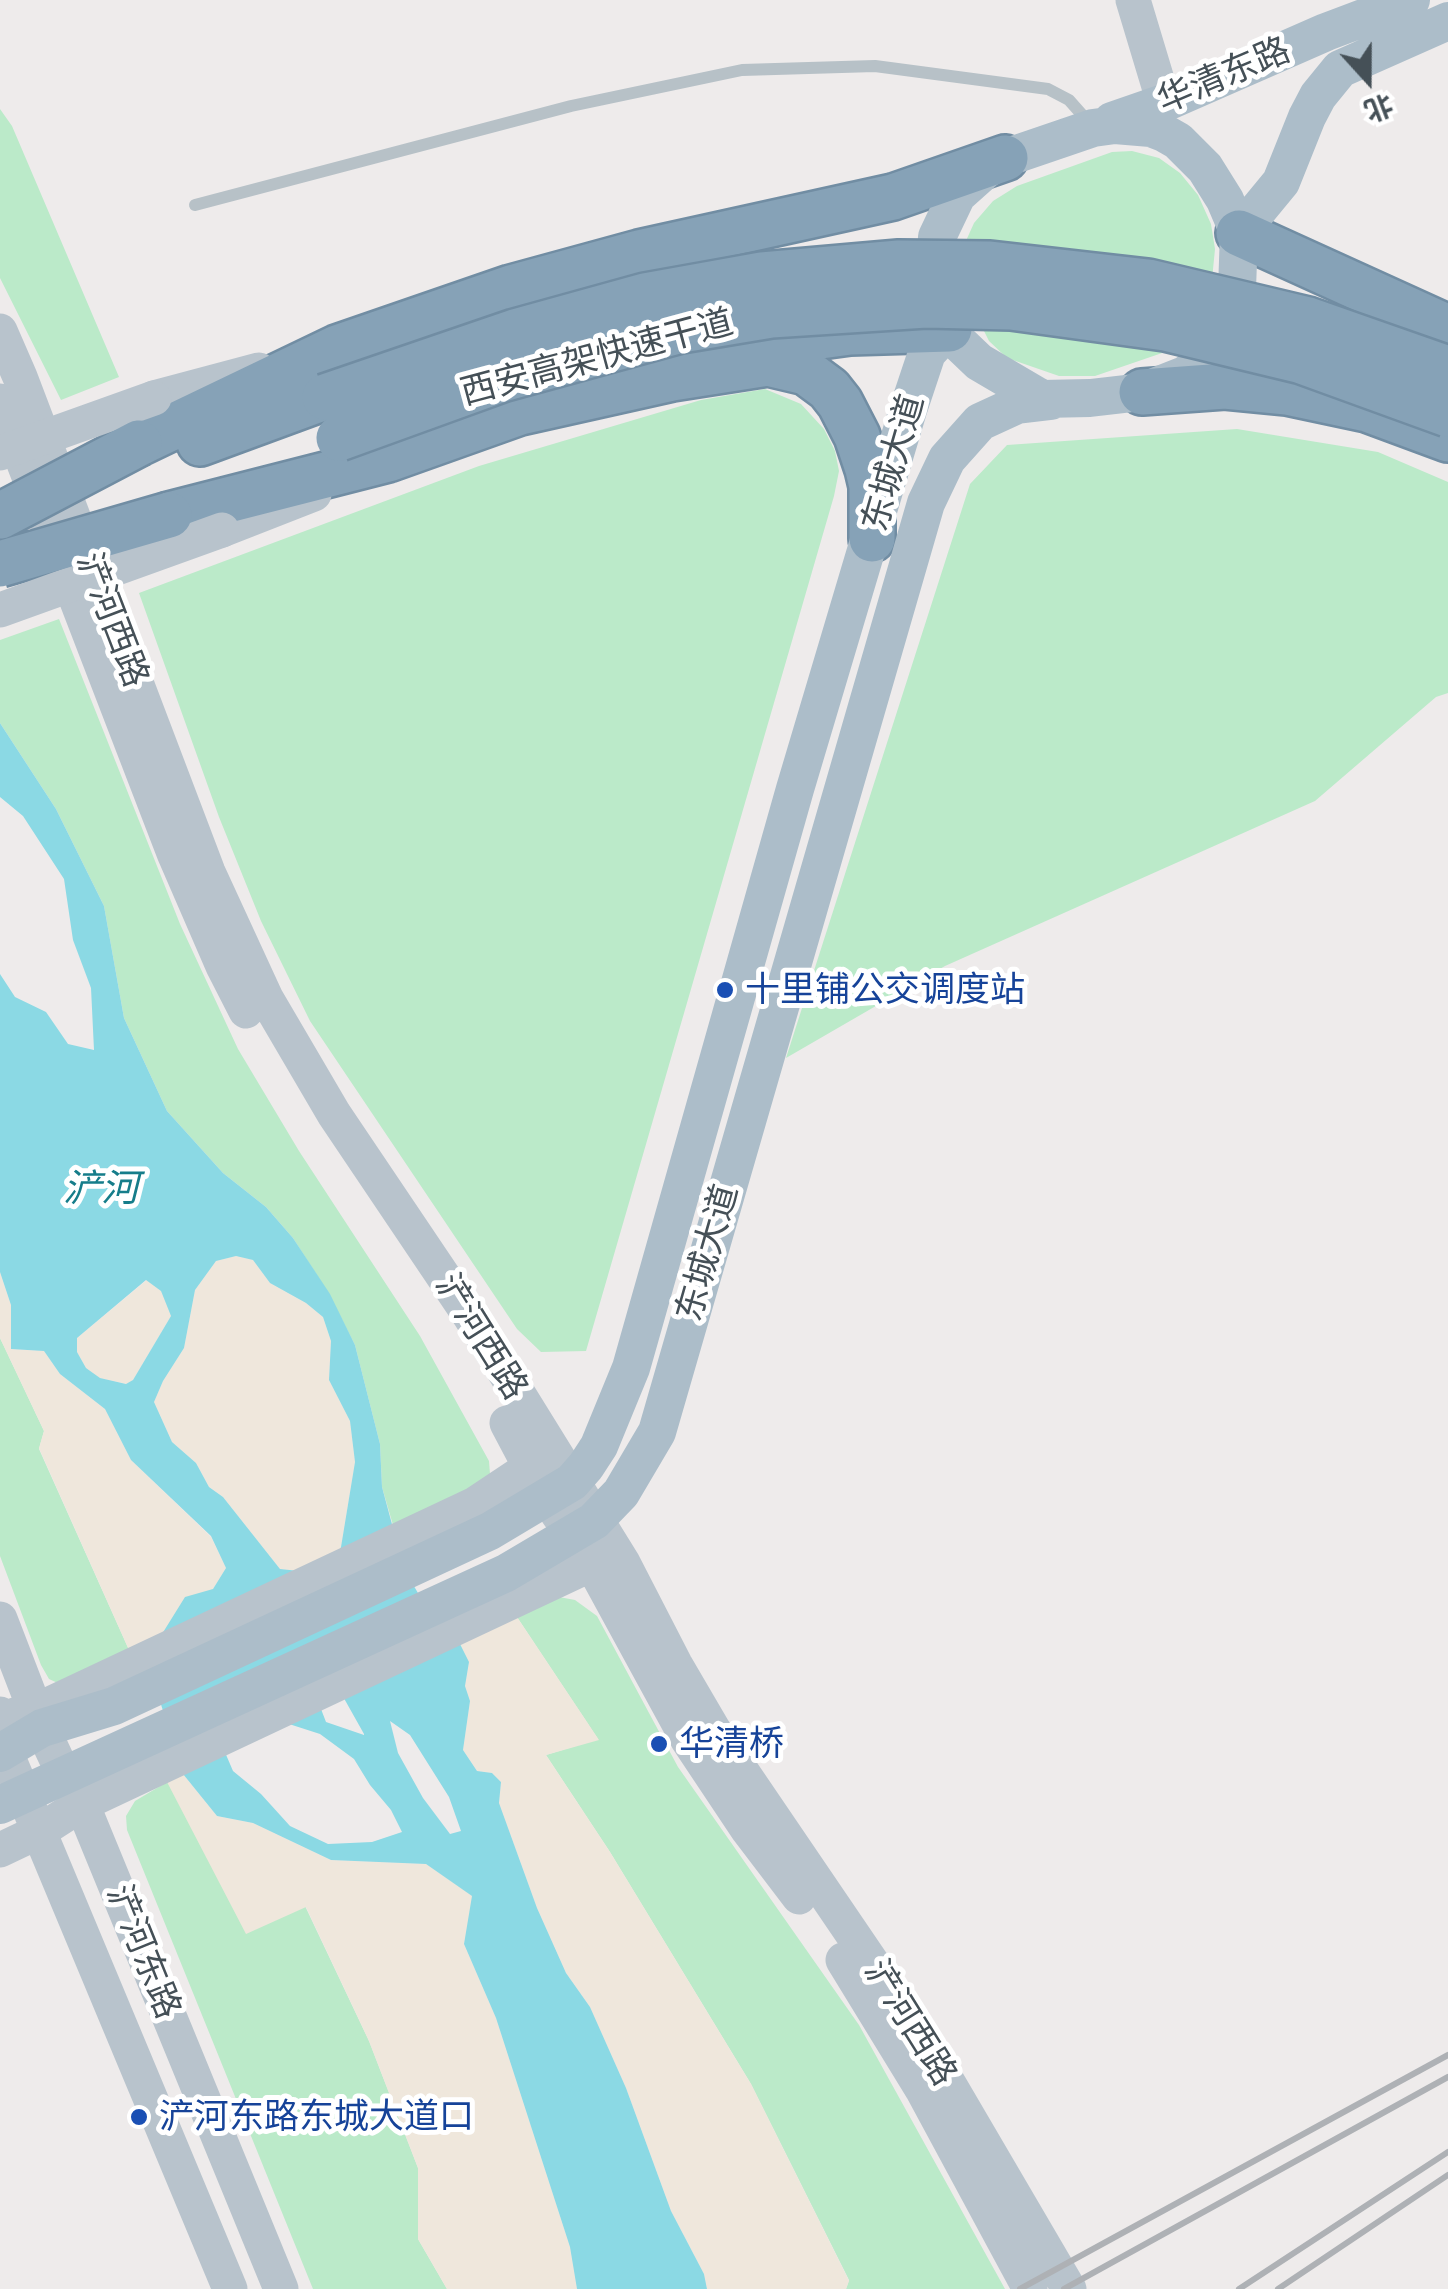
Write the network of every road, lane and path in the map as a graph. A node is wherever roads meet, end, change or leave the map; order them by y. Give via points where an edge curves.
1 (1132, 0) edge
2 (1411, 0) edge
3 (1448, 21) edge
4 (1164, 103) junction
5 (1093, 128) junction
6 (1005, 158) junction
7 (195, 206) dead end
8 (1238, 233) junction
9 (1448, 328) edge
10 (949, 329) junction
11 (0, 331) edge
12 (337, 348) junction
13 (1448, 370) edge
14 (1142, 392) junction
15 (0, 401) edge
16 (1051, 401) junction
17 (520, 412) junction
18 (1448, 414) edge
19 (332, 417) junction
20 (1448, 439) edge
21 (0, 453) edge
22 (388, 459) junction
23 (155, 480) junction
24 (0, 516) edge
25 (872, 539) junction
26 (0, 563) edge
27 (0, 610) edge
28 (549, 1481) junction
29 (581, 1527) junction
30 (592, 1564) junction
31 (511, 1586) junction
32 (0, 1619) edge
33 (12, 1728) edge
34 (72, 1789) junction
35 (11, 1799) edge
36 (40, 1831) junction
37 (0, 1850) edge
38 (230, 2289) edge
39 (281, 2289) edge
40 (1030, 2289) edge
41 (1069, 2289) edge

1 - 4 main road
2 - 4 main road, 华清东路
3 - 8 main road, 华清东路 via 1340,69 1318,96 1282,182
4 - 5 main road, 华清东路
5 - 6 main road
5 - 7 lane via 1069,100 1048,89 875,66 742,70 571,106
5 - 8 main road via 1133,125 1178,141 1216,183
6 - 10 main road via 968,183 941,224 935,273
6 - 12 highway via 893,197 574,269
8 - 9 highway
8 - 14 main road via 1237,288 1220,336 1186,375
10 - 16 main road via 979,362
10 - 17 highway via 850,332 685,358
10 - 25 main road, 东城大道 via 927,354
11 - 28 main road, 浐河西路 via 236,938 326,1101 450,1285
12 - 21 main road, bridge via 154,398
12 - 23 highway
13 - 19 highway, 西安高架快速干道, bridge via 1308,320 1148,282 990,264 899,264 777,273 646,296 515,332
14 - 16 main road
14 - 20 highway via 1225,386 1287,392 1367,409
15 - 28 main road, 浐河西路 via 223,966 285,1080
16 - 29 main road, 东城大道 via 980,422 947,460 926,503 656,1432 621,1493
17 - 22 highway
17 - 25 highway via 738,365 795,368 830,389 857,436 872,486
18 - 19 highway, 西安高架快速干道, bridge via 1302,361 1165,328 1011,306 926,305 771,315 681,330
19 - 23 highway, 西安高架快速干道
22 - 23 highway
22 - 27 main road, bridge via 284,508
23 - 24 highway, 西安高架快速干道, bridge
23 - 26 highway, 西安高架快速干道, bridge
25 - 28 main road, 东城大道 via 632,1368 599,1446
28 - 29 main road, 浐河西路
28 - 33 main road, 东城大道 via 110,1692
29 - 30 main road, 浐河西路
29 - 31 main road, 东城大道
29 - 41 main road, 浐河西路 via 623,1563 713,1729 915,2026
30 - 31 main road
30 - 40 main road, 浐河西路 via 709,1773 899,2048
31 - 34 main road, 东城大道
32 - 33 main road, 浐河东路
33 - 34 main road, 浐河东路
33 - 35 main road, 浐河东路
34 - 35 main road, 东城大道
34 - 36 main road
34 - 39 main road, 浐河东路
35 - 36 main road, 浐河东路
36 - 37 main road
36 - 38 main road, 浐河东路

